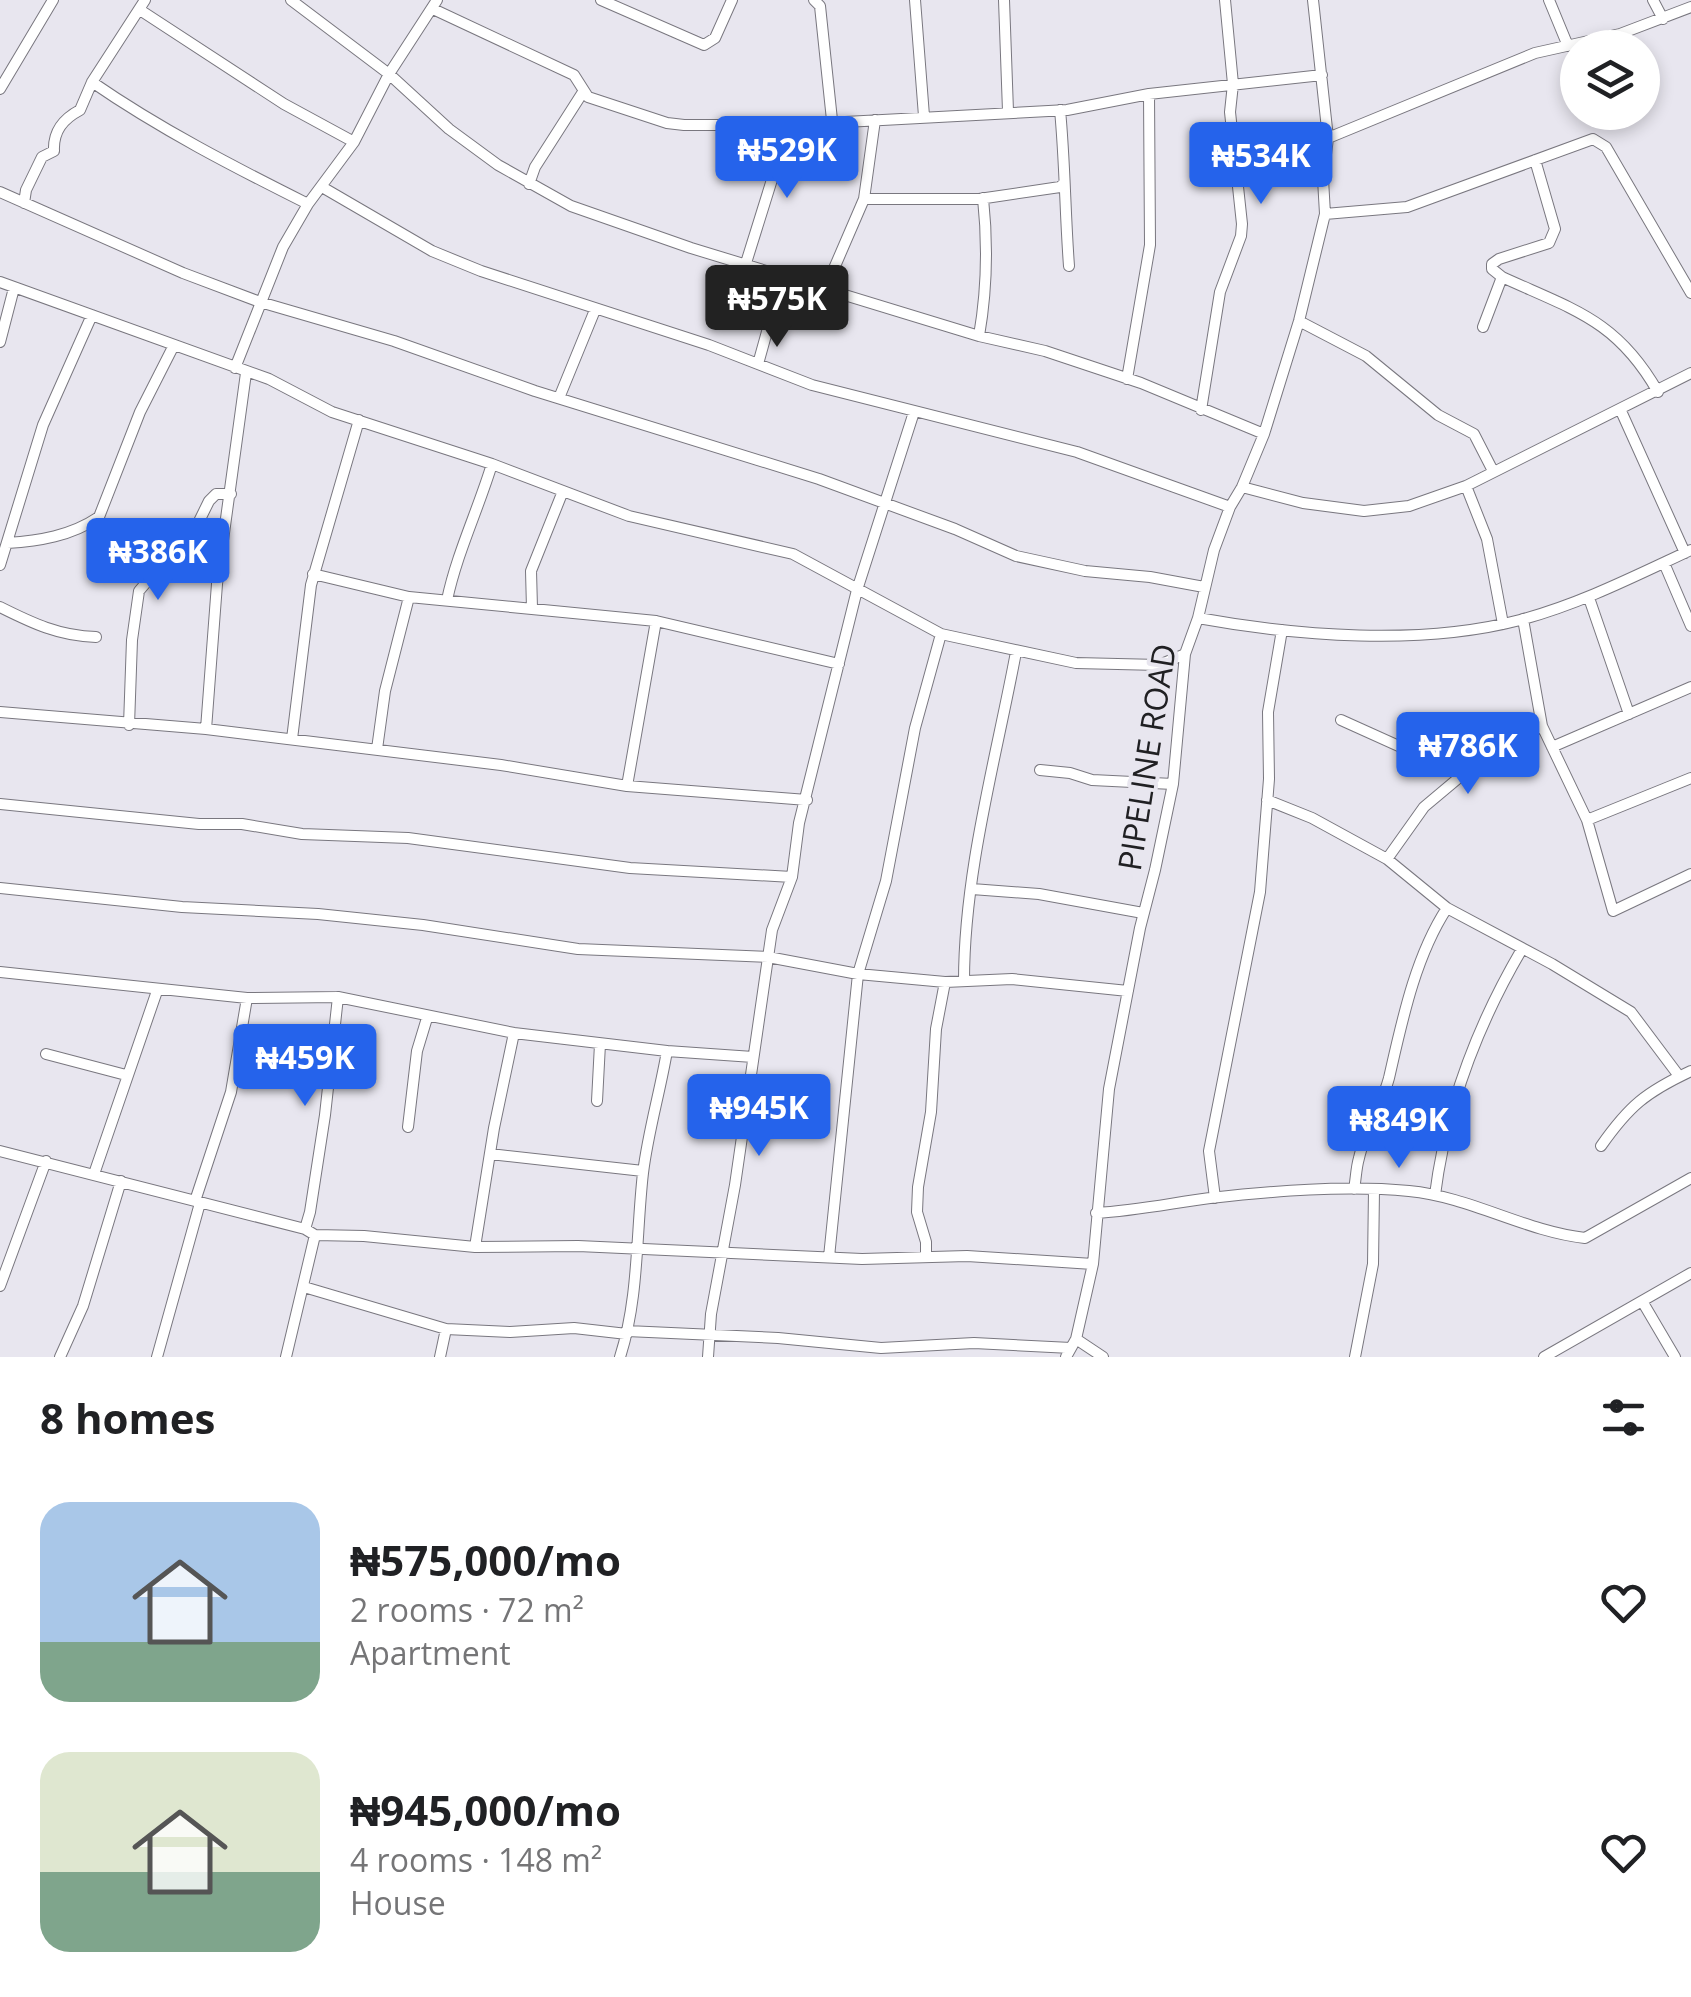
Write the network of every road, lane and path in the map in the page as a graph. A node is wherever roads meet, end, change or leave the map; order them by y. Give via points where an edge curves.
1 (54, 0) edge
2 (290, 0) edge
3 (601, 0) edge
4 (732, 0) edge
5 (814, 0) edge
6 (916, 0) edge
7 (1004, 0) edge
8 (1225, 0) edge
9 (1312, 0) edge
10 (1549, 0) edge
11 (1654, 0) edge
12 (435, 4) edge
13 (142, 5) edge
14 (1691, 7) edge
15 (1663, 19) junction
16 (1561, 30) edge
17 (1624, 30) edge
18 (1560, 48) edge
19 (389, 74) junction
20 (1322, 75) junction
21 (92, 82) junction
22 (1233, 84) junction
23 (0, 89) edge
24 (583, 92) junction
25 (1149, 94) junction
26 (1060, 110) junction
27 (1008, 111) junction
28 (924, 116) junction
29 (832, 120) junction
30 (875, 120) junction
31 (788, 124) junction
32 (1328, 138) junction
33 (354, 142) junction
34 (1535, 160) junction
35 (529, 184) junction
36 (1064, 184) junction
37 (322, 186) junction
38 (0, 192) edge
39 (983, 198) junction
40 (864, 199) junction
41 (24, 203) junction
42 (308, 204) junction
43 (1326, 214) junction
44 (746, 263) junction
45 (1069, 266) dead end
46 (783, 274) junction
47 (1502, 277) junction
48 (0, 282) edge
49 (826, 287) junction
50 (14, 288) junction
51 (1691, 293) edge
52 (260, 302) junction
53 (595, 310) junction
54 (92, 315) junction
55 (1299, 321) junction
56 (1483, 328) dead end
57 (979, 336) junction
58 (0, 342) edge
59 (174, 347) junction
60 (758, 364) junction
61 (241, 371) junction
62 (1690, 377) edge
63 (1126, 379) junction
64 (1658, 392) junction
65 (558, 398) junction
66 (1201, 410) junction
67 (1621, 411) junction
68 (914, 412) junction
69 (359, 420) junction
70 (1264, 434) junction
71 (492, 464) junction
72 (1493, 471) junction
73 (1466, 486) junction
74 (1242, 487) junction
75 (564, 491) junction
76 (231, 494) junction
77 (887, 504) junction
78 (1230, 507) junction
79 (6, 544) junction
80 (1688, 552) edge
81 (1664, 563) junction
82 (0, 565) edge
83 (313, 574) junction
84 (1204, 587) junction
85 (857, 590) junction
86 (408, 597) junction
87 (1588, 598) junction
88 (447, 600) junction
89 (0, 607) edge
90 (532, 608) junction
91 (1198, 618) junction
92 (1523, 620) junction
93 (656, 621) junction
94 (1503, 624) junction
95 (1691, 626) edge
96 (1282, 630) junction
97 (940, 634) junction
98 (96, 637) dead end
99 (1016, 652) junction
100 (1185, 654) junction
101 (839, 664) junction
102 (1691, 687) edge
103 (0, 712) edge
104 (1630, 714) junction
105 (1341, 720) dead end
106 (129, 725) junction
107 (1542, 726) junction
108 (206, 729) junction
109 (292, 739) junction
110 (1552, 748) junction
111 (377, 749) junction
112 (1040, 770) dead end
113 (1463, 775) junction
114 (1691, 778) edge
115 (1173, 784) junction
116 (628, 786) junction
117 (807, 800) junction
118 (1267, 800) junction
119 (0, 804) edge
120 (1587, 820) junction
121 (1387, 859) junction
122 (1691, 874) edge
123 (792, 876) junction
124 (0, 888) edge
125 (972, 889) junction
126 (1446, 908) junction
127 (1143, 913) junction
128 (1522, 948) junction
129 (768, 957) junction
130 (0, 972) edge
131 (858, 974) junction
132 (964, 980) junction
133 (945, 982) junction
134 (1128, 990) junction
135 (157, 991) junction
136 (247, 998) junction
137 (338, 998) junction
138 (427, 1018) junction
139 (514, 1033) junction
140 (600, 1044) junction
141 (667, 1052) junction
142 (46, 1054) dead end
143 (753, 1058) junction
144 (1685, 1073) edge
145 (126, 1075) junction
146 (596, 1100) dead end
147 (408, 1127) dead end
148 (1601, 1146) dead end
149 (0, 1151) edge
150 (490, 1154) junction
151 (46, 1161) junction
152 (643, 1171) junction
153 (94, 1174) junction
154 (1691, 1178) edge
155 (122, 1181) junction
156 (1354, 1190) junction
157 (1374, 1190) junction
158 (1434, 1195) junction
159 (1215, 1198) junction
160 (198, 1202) junction
161 (1096, 1212) junction
162 (310, 1232) junction
163 (476, 1247) junction
164 (638, 1250) junction
165 (723, 1251) junction
166 (829, 1257) junction
167 (926, 1258) junction
168 (1093, 1264) junction
169 (1691, 1273) edge
170 (0, 1286) edge
171 (304, 1287) junction
172 (1642, 1301) junction
173 (446, 1328) junction
174 (627, 1332) junction
175 (710, 1333) junction
176 (1071, 1348) edge
177 (60, 1357) edge
178 (157, 1357) edge
179 (286, 1357) edge
180 (440, 1357) edge
181 (620, 1357) edge
182 (708, 1357) edge
183 (1102, 1357) edge
184 (1356, 1357) edge
185 (1544, 1357) edge
186 (1675, 1357) edge

1 - 23 street
2 - 19 street
3 - 4 street via 704,46 715,38
5 - 29 street via 820,6
6 - 28 street
7 - 27 street
8 - 22 street
9 - 20 street, PIPELINE ROAD
10 - 16 street
11 - 15 street
12 - 19 street
12 - 24 street via 574,75
13 - 21 street
13 - 33 street via 284,104
14 - 15 street
15 - 17 street
18 - 32 street
19 - 33 street
19 - 35 street via 449,129
20 - 22 street
20 - 32 street, PIPELINE ROAD
21 - 41 street via 80,110 59,126 54,152 42,157
21 - 42 street
22 - 25 street
22 - 66 street via 1241,236 1220,292
24 - 31 street via 667,123
24 - 35 street
25 - 26 street
25 - 63 street via 1150,245
26 - 27 street
26 - 36 street
27 - 28 street
28 - 30 street
29 - 30 street
29 - 31 street
30 - 40 street
31 - 44 street
32 - 43 street, PIPELINE ROAD
33 - 37 street
34 - 43 street via 1407,207
34 - 47 street via 1554,238 1492,264
34 - 51 street via 1601,141
35 - 44 street via 571,206
36 - 39 street
36 - 45 street
37 - 42 street
37 - 53 street via 432,250
38 - 41 street
39 - 40 street
39 - 57 street via 987,236
40 - 49 street
41 - 52 street
42 - 52 street
43 - 55 street, PIPELINE ROAD
44 - 46 street
46 - 49 street
46 - 60 street
47 - 56 street
47 - 64 street via 1616,336
48 - 50 street
49 - 57 street
50 - 54 street
50 - 58 street
52 - 61 street
52 - 65 street
53 - 60 street
53 - 65 street
54 - 59 street
54 - 79 street via 44,425
55 - 70 street, PIPELINE ROAD
55 - 72 street via 1366,356 1438,415 1474,434
57 - 63 street
59 - 61 street
59 - 79 street via 99,517 40,541
60 - 68 street
61 - 69 street
61 - 76 street
62 - 64 street
63 - 66 street
64 - 67 street
65 - 77 street
66 - 70 street
67 - 72 street
67 - 80 street
68 - 77 street
68 - 78 street via 1077,452
69 - 71 street
69 - 83 street
70 - 74 street, PIPELINE ROAD
71 - 75 street
71 - 88 street
72 - 73 street
73 - 74 street via 1410,506 1364,511
73 - 94 street via 1486,538
74 - 78 street, PIPELINE ROAD
75 - 85 street via 652,524 793,554
75 - 90 street via 532,571
76 - 106 street via 216,494 181,558 155,572 139,591
76 - 108 street
77 - 84 street via 1016,556
77 - 85 street
78 - 84 street, PIPELINE ROAD
79 - 82 street
80 - 81 street
81 - 87 street
81 - 95 street
83 - 86 street
83 - 109 street
84 - 91 street, PIPELINE ROAD
85 - 97 street
85 - 101 street
86 - 88 street
86 - 111 street
87 - 92 street
87 - 104 street
88 - 90 street
89 - 98 street via 42,628
90 - 93 street
91 - 96 street
91 - 100 street, PIPELINE ROAD
92 - 94 street
92 - 107 street
93 - 101 street
93 - 116 street
94 - 96 street via 1397,634
96 - 118 street via 1268,712
97 - 99 street
97 - 131 street via 886,882
99 - 100 street via 1076,663 1159,665
99 - 125 street
100 - 115 street, PIPELINE ROAD
101 - 117 street
102 - 104 street
103 - 106 street
104 - 110 street
105 - 113 street
106 - 108 street
107 - 110 street
107 - 113 street
108 - 109 street
109 - 111 street
110 - 120 street
111 - 116 street
112 - 115 street
113 - 121 street via 1424,807
114 - 120 street
115 - 127 street, PIPELINE ROAD
116 - 117 street
117 - 123 street
118 - 121 street
118 - 159 street via 1260,892 1208,1151
119 - 123 street via 408,838 630,868
120 - 122 street via 1613,911
121 - 126 street
123 - 129 street
124 - 129 street via 423,925 578,949
125 - 127 street
125 - 132 street
126 - 128 street
126 - 156 street via 1428,936
127 - 134 street, PIPELINE ROAD
128 - 144 street via 1631,1012
128 - 158 street via 1474,1044
129 - 131 street
129 - 143 street
130 - 135 street
131 - 133 street
131 - 166 street
132 - 133 street
132 - 134 street
133 - 167 street via 918,1187
134 - 161 street, PIPELINE ROAD
135 - 136 street
135 - 145 street
136 - 137 street
136 - 160 street via 231,1092
137 - 138 street
137 - 162 street
138 - 139 street
138 - 147 street
139 - 140 street
139 - 150 street
140 - 141 street
140 - 146 street
141 - 143 street
141 - 152 street
142 - 145 street
143 - 165 street
144 - 148 street via 1625,1111
145 - 153 street
149 - 151 street
150 - 152 street
150 - 163 street
151 - 153 street
151 - 170 street
152 - 164 street
153 - 155 street
154 - 158 street via 1585,1238
155 - 160 street
155 - 177 street via 84,1306
156 - 157 street
156 - 159 street
157 - 158 street
157 - 184 street via 1374,1264
159 - 161 street
160 - 162 street
160 - 178 street
161 - 168 street, PIPELINE ROAD
162 - 163 street
162 - 171 street
163 - 164 street
164 - 165 street
164 - 174 street
165 - 166 street
165 - 175 street
166 - 167 street
167 - 168 street
168 - 176 street, PIPELINE ROAD
169 - 172 street
171 - 173 street
171 - 179 street
172 - 185 street
172 - 186 street
173 - 174 street
173 - 180 street
174 - 175 street
174 - 181 street
175 - 176 street via 881,1348
175 - 182 street
176 - 183 street

